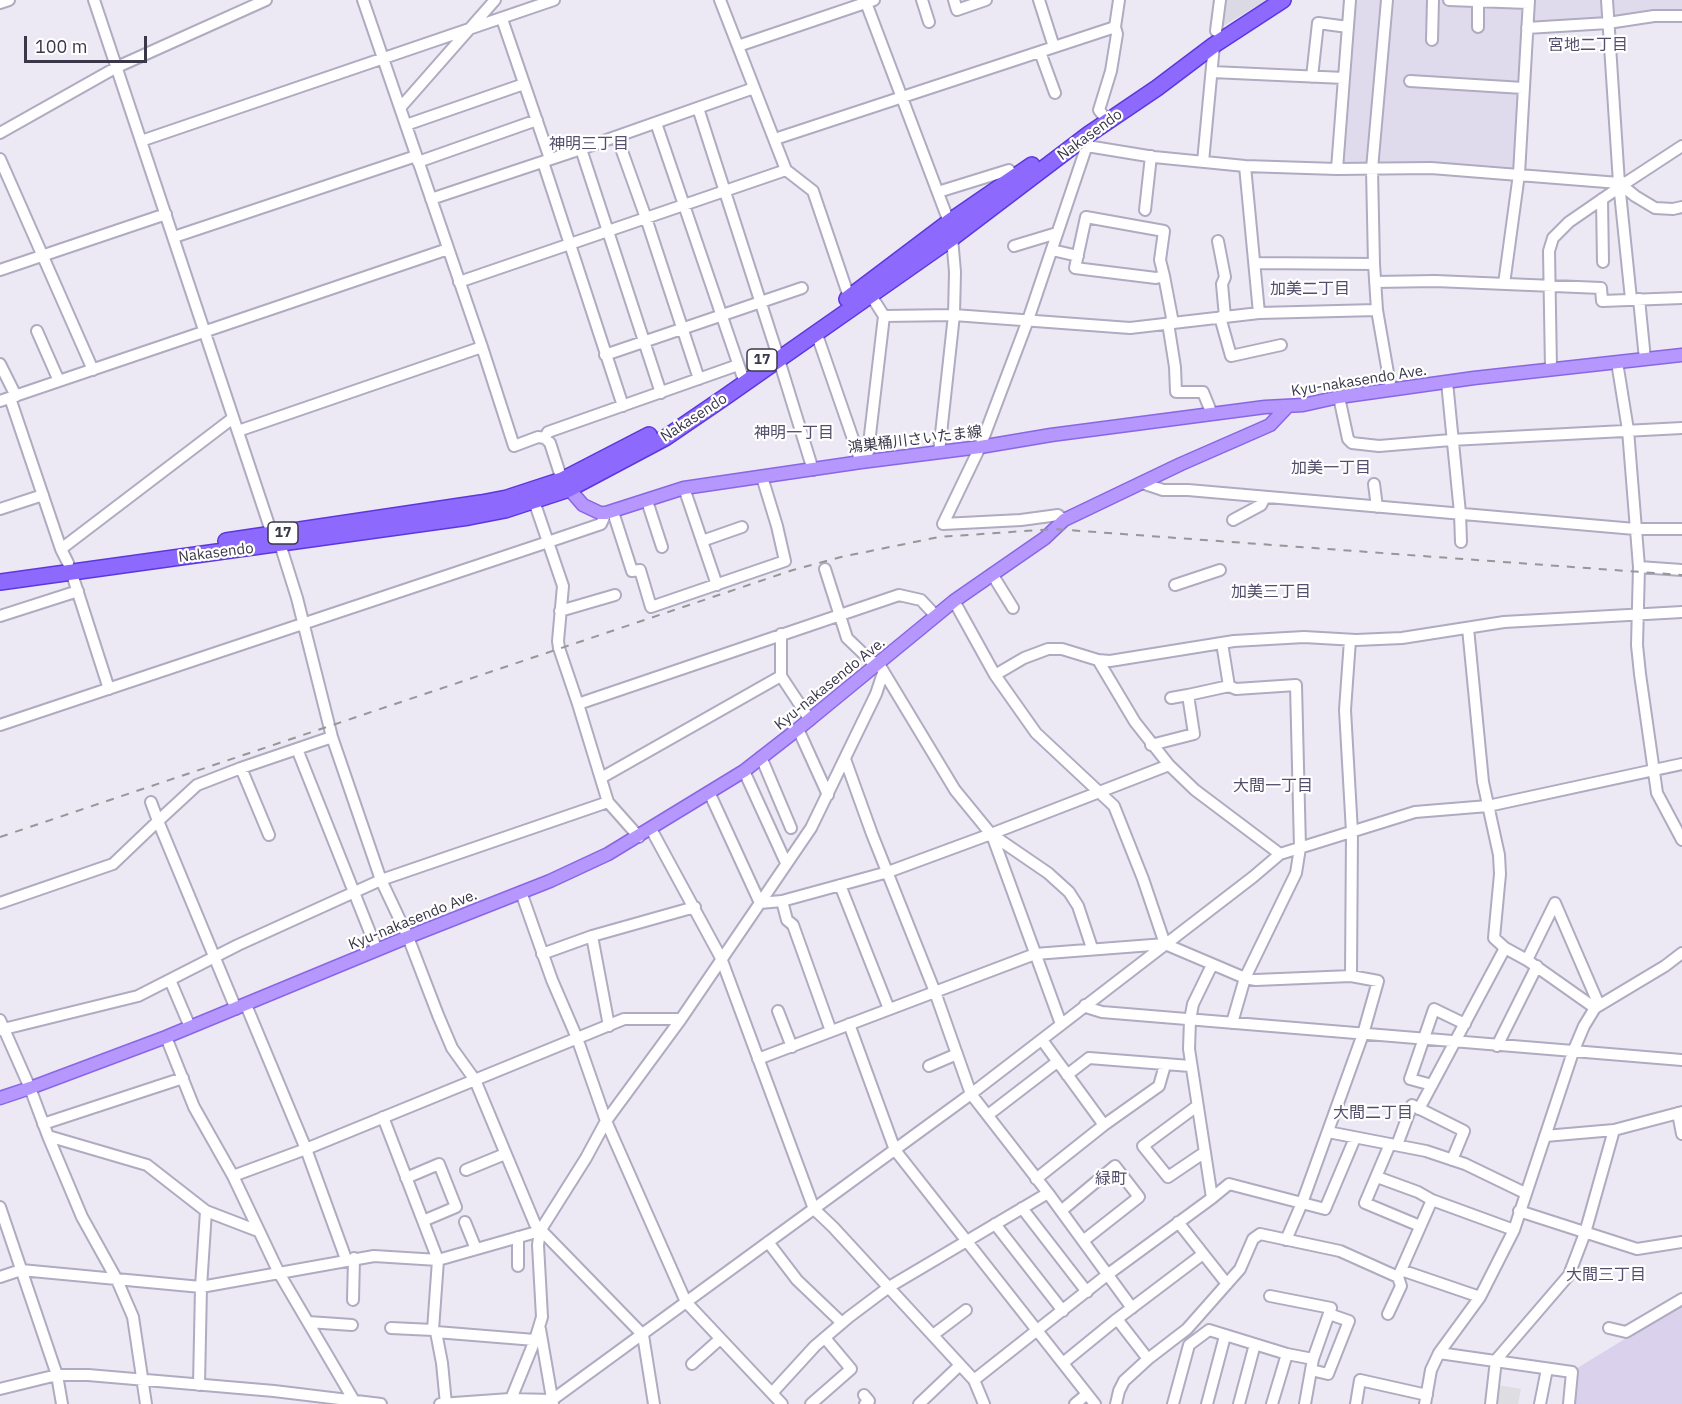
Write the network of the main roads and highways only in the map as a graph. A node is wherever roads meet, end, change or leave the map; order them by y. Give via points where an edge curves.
1 (1267, 0) edge
2 (1283, 0) edge
3 (1215, 38) junction
4 (778, 355) junction
5 (1682, 355) edge
6 (1288, 406) junction
7 (565, 484) junction
8 (276, 539) junction
9 (70, 567) junction
10 (0, 573) edge
11 (0, 582) edge
12 (0, 1098) edge

1 - 3 highway, Nakasendo / 17
2 - 3 highway, Nakasendo / 17
3 - 4 highway, Nakasendo / 17 via 949,222
3 - 4 highway, Nakasendo / 17 via 1088,140 952,238
4 - 7 highway, Nakasendo / 17 via 665,438
4 - 7 highway, Nakasendo / 17 via 740,370 692,410
5 - 6 main road, Kyu-nakasendo Ave. via 1447,382
6 - 7 main road, 鴻巣桶川さいたま線 via 1051,435 684,488 610,513 583,505
6 - 12 main road, Kyu-nakasendo Ave. via 1270,425 1064,520 1045,538 954,601 881,668 744,771 639,837 583,867 241,1007
7 - 8 highway, Nakasendo / 17 via 481,504
7 - 8 highway, Nakasendo / 17 via 534,501 469,517
8 - 9 highway, Nakasendo / 17
9 - 10 highway, Nakasendo / 17
9 - 11 highway, Nakasendo / 17

